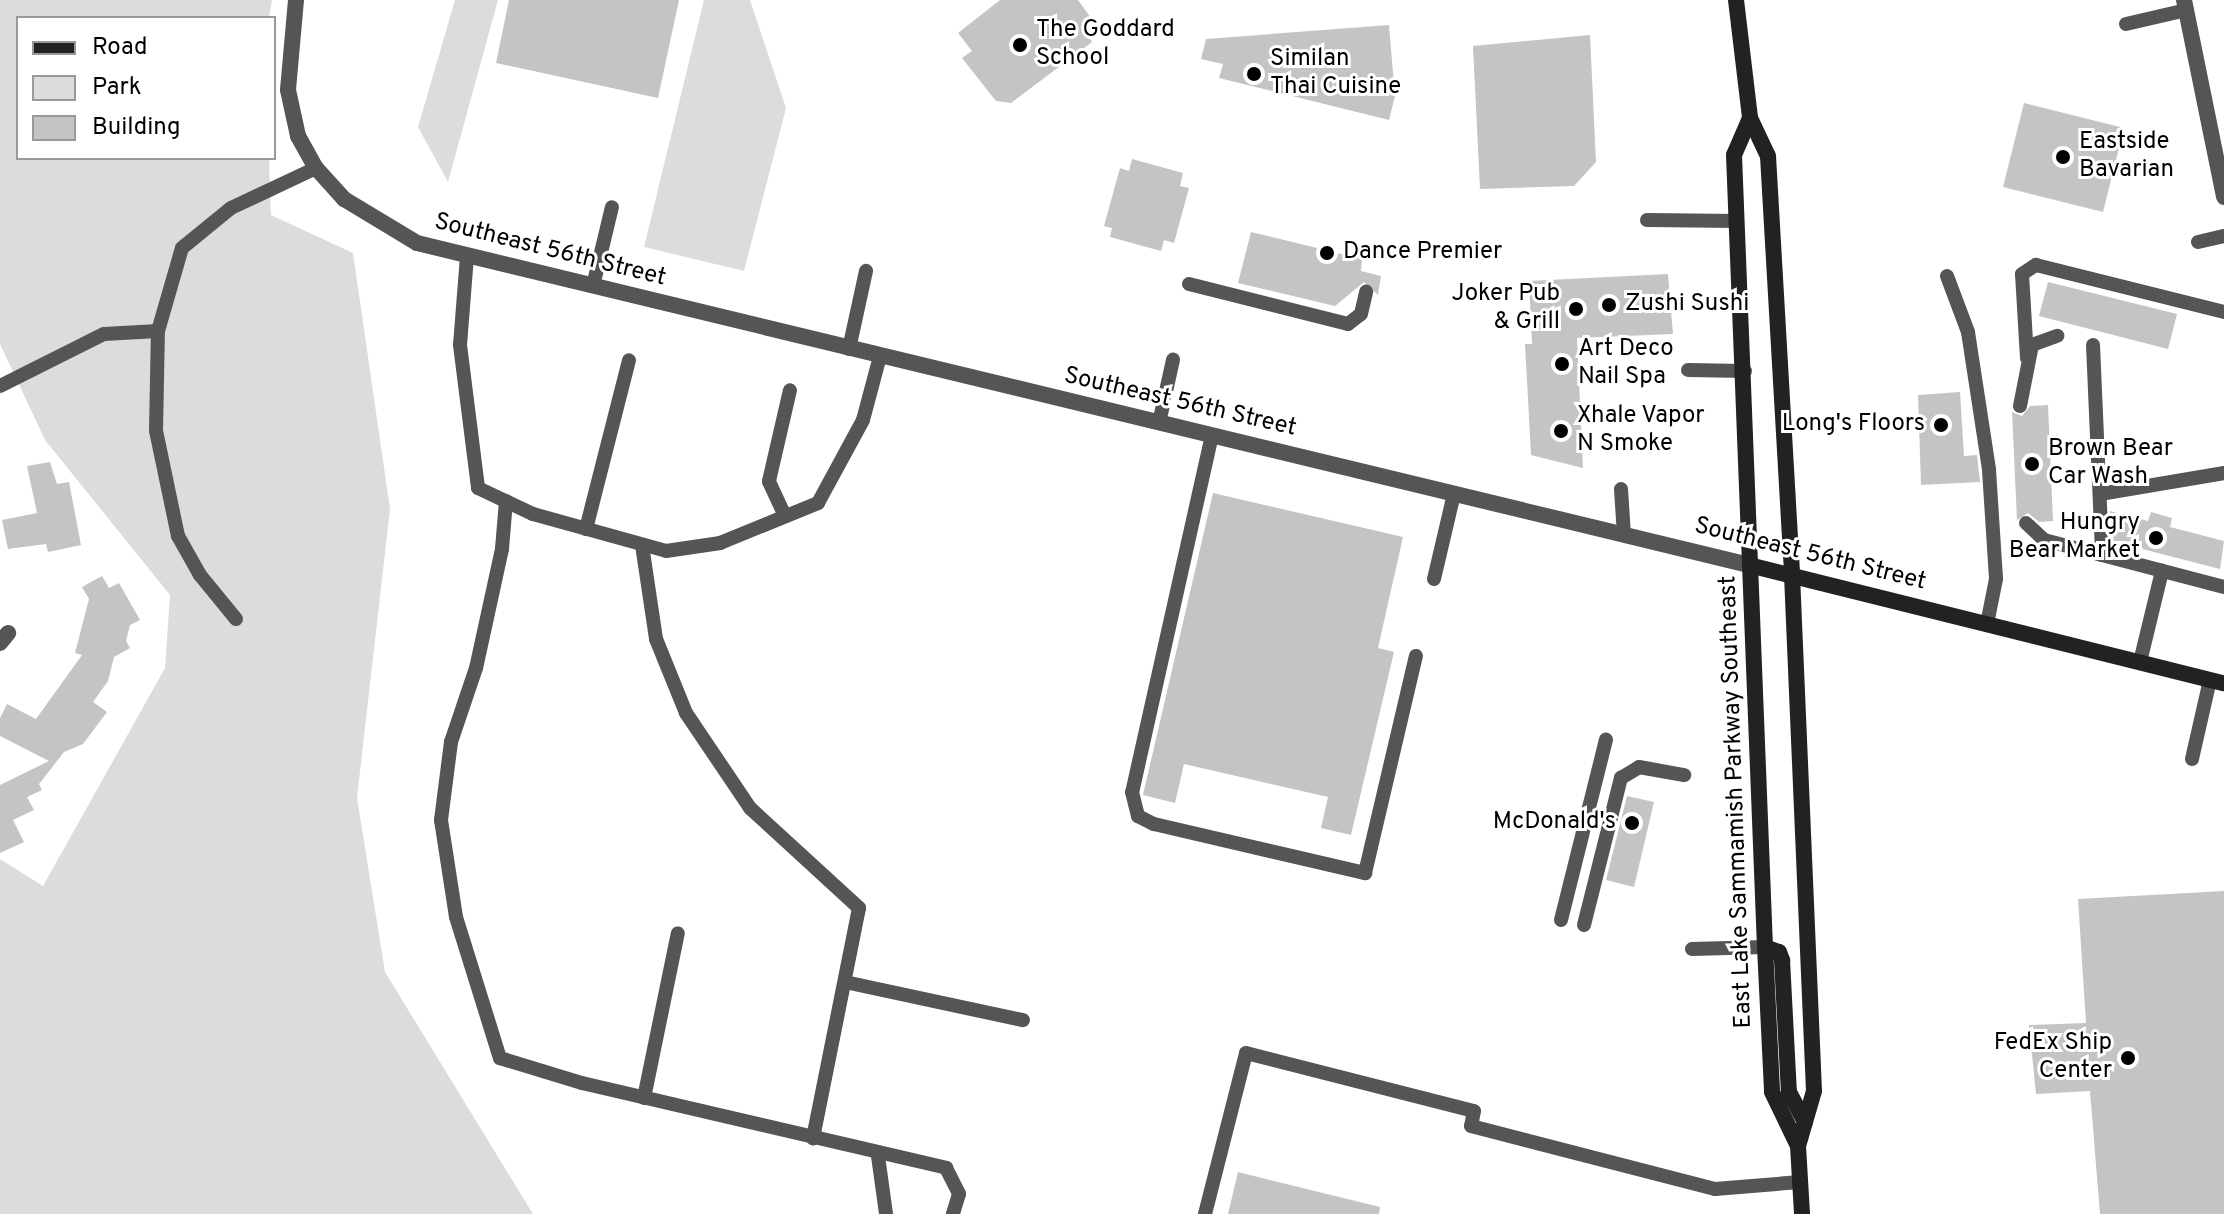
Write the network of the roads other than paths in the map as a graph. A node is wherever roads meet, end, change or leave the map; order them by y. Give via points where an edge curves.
1 (296, 0) edge
2 (1736, 0) edge
3 (2185, 5) edge
4 (2126, 24) dead end
5 (1750, 118) junction
6 (316, 168) junction
7 (2224, 194) edge
8 (612, 207) dead end
9 (1647, 220) dead end
10 (1737, 221) junction
11 (2224, 236) edge
12 (2198, 242) dead end
13 (467, 256) junction
14 (866, 271) dead end
15 (1947, 276) dead end
16 (1189, 284) dead end
17 (593, 286) junction
18 (1366, 292) dead end
19 (2224, 312) edge
20 (158, 331) junction
21 (2057, 336) dead end
22 (2093, 345) dead end
23 (849, 349) junction
24 (880, 356) junction
25 (2027, 358) junction
26 (629, 360) dead end
27 (1173, 360) dead end
28 (1688, 370) dead end
29 (1745, 371) junction
30 (0, 386) edge
31 (790, 390) dead end
32 (2020, 406) dead end
33 (1159, 423) junction
34 (1212, 435) junction
35 (2224, 473) edge
36 (1621, 489) dead end
37 (1454, 494) junction
38 (2100, 494) junction
39 (506, 501) junction
40 (785, 516) junction
41 (2026, 523) dead end
42 (586, 529) junction
43 (1624, 535) junction
44 (642, 545) junction
45 (2102, 555) junction
46 (1753, 566) junction
47 (2162, 571) junction
48 (1792, 575) junction
49 (1434, 579) dead end
50 (2224, 587) edge
51 (236, 619) dead end
52 (1987, 624) junction
53 (1416, 656) dead end
54 (2140, 662) junction
55 (2217, 681) edge
56 (1606, 740) dead end
57 (2192, 759) dead end
58 (1684, 775) dead end
59 (1561, 920) dead end
60 (1584, 925) dead end
61 (678, 933) dead end
62 (1765, 947) junction
63 (1692, 949) dead end
64 (845, 982) junction
65 (1023, 1020) dead end
66 (644, 1098) junction
67 (1805, 1122) junction
68 (813, 1138) junction
69 (1798, 1146) junction
70 (878, 1156) junction
71 (1800, 1182) junction
72 (886, 1214) edge
73 (953, 1214) edge
74 (1205, 1214) edge
75 (1802, 1214) edge

1 - 6 street, Southeast 56th Street via 288,90 298,136
2 - 5 main road, East Lake Sammamish Parkway Southeast
3 - 4 lane
3 - 7 street
5 - 10 main road, East Lake Sammamish Parkway Southeast via 1734,155
5 - 48 main road, East Lake Sammamish Parkway Southeast via 1768,156
6 - 13 street, Southeast 56th Street via 344,199 389,231
6 - 20 lane via 231,208 182,248
8 - 17 lane
9 - 10 lane
10 - 29 main road, East Lake Sammamish Parkway Southeast
11 - 12 lane
13 - 17 street, Southeast 56th Street
13 - 39 lane via 460,345 478,488
14 - 23 lane
15 - 52 lane via 1968,332 1989,470 1996,579
16 - 18 lane via 1348,324 1361,314
17 - 23 street, Southeast 56th Street
19 - 25 lane via 2036,265 2022,274
20 - 30 lane via 104,334
20 - 51 lane via 156,431 178,536 200,575
21 - 25 lane via 2032,345
22 - 38 lane
23 - 24 street, Southeast 56th Street
24 - 33 street, Southeast 56th Street
24 - 40 lane via 863,420 818,503
25 - 32 lane
26 - 42 lane
27 - 33 lane
28 - 29 lane
29 - 46 main road, East Lake Sammamish Parkway Southeast
31 - 40 lane via 769,481
33 - 34 street, Southeast 56th Street
34 - 37 street, Southeast 56th Street
34 - 53 lane via 1131,798 1138,816 1365,873
35 - 38 lane
36 - 43 lane
37 - 43 street, Southeast 56th Street
37 - 49 lane
38 - 45 lane
39 - 42 lane
39 - 66 lane via 502,549 476,668 451,742 443,805 456,917 500,1058
40 - 44 lane via 720,543 666,551
41 - 45 lane via 2044,540
42 - 44 lane
43 - 46 street, Southeast 56th Street
44 - 64 lane via 656,639 686,713 750,808 859,908
45 - 47 lane
46 - 48 main road, Southeast 56th Street
46 - 62 main road, East Lake Sammamish Parkway Southeast
47 - 50 lane
47 - 54 lane
48 - 52 main road, Southeast 56th Street
48 - 67 main road, East Lake Sammamish Parkway Southeast via 1814,1091
52 - 54 main road, Southeast 56th Street
54 - 55 main road, Southeast 56th Street
55 - 57 lane
56 - 59 lane
58 - 60 lane via 1639,767 1621,778
61 - 66 lane
62 - 63 lane
62 - 67 main road via 1779,952 1782,960 1789,1092
62 - 69 main road, East Lake Sammamish Parkway Southeast via 1772,1092
64 - 65 lane
64 - 68 lane
66 - 68 lane
67 - 69 main road, East Lake Sammamish Parkway Southeast
68 - 70 lane
69 - 71 main road, East Lake Sammamish Parkway Southeast
70 - 72 lane
70 - 73 lane via 903,1155 946,1168 959,1194
71 - 74 lane via 1715,1189 1471,1126 1474,1111 1246,1053
71 - 75 main road, East Lake Sammamish Parkway Southeast

